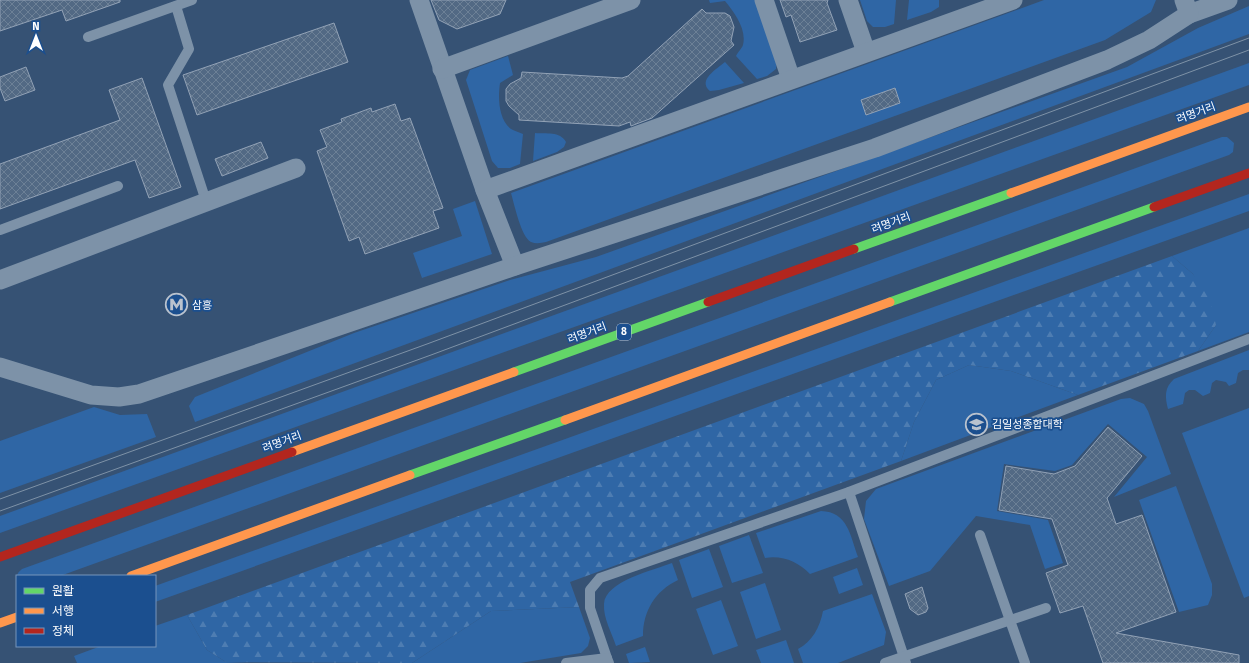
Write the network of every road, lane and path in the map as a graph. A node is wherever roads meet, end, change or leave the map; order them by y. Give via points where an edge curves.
1 (192, 0) edge
2 (419, 0) edge
3 (631, 0) edge
4 (764, 0) edge
5 (848, 0) edge
6 (1013, 0) edge
7 (1228, 0) edge
8 (176, 6) junction
9 (1186, 7) edge
10 (88, 37) dead end
11 (866, 52) junction
12 (442, 69) junction
13 (791, 79) junction
14 (1249, 107) edge
15 (296, 168) dead end
16 (1249, 173) edge
17 (118, 186) dead end
18 (485, 190) junction
19 (206, 201) junction
20 (0, 230) edge
21 (515, 266) junction
22 (0, 280) edge
23 (1249, 339) edge
24 (0, 367) edge
25 (849, 492) junction
26 (980, 535) dead end
27 (0, 556) edge
28 (134, 575) edge
29 (1046, 608) dead end
30 (16, 617) edge
31 (1010, 620) junction
32 (0, 623) edge
33 (608, 660) edge
34 (905, 660) edge
35 (566, 663) edge
36 (885, 663) edge
37 (1025, 663) edge

1 - 8 lane
2 - 12 street
3 - 12 street
4 - 13 street
5 - 11 street
6 - 11 street
7 - 9 street
8 - 10 lane
8 - 19 lane via 189,49 168,85
9 - 21 street via 1149,40 1107,60 874,148
11 - 13 street
12 - 18 street
13 - 18 street
14 - 27 highway, 려명거리 / 8
15 - 19 street
16 - 28 highway
17 - 20 lane
18 - 21 street
19 - 22 street
21 - 24 street via 139,394 119,397 91,395
23 - 25 lane
25 - 33 lane via 600,578 590,590 590,608
25 - 34 lane
26 - 31 lane
29 - 31 lane
30 - 32 highway
31 - 34 lane
31 - 37 lane
33 - 35 lane
34 - 36 lane

